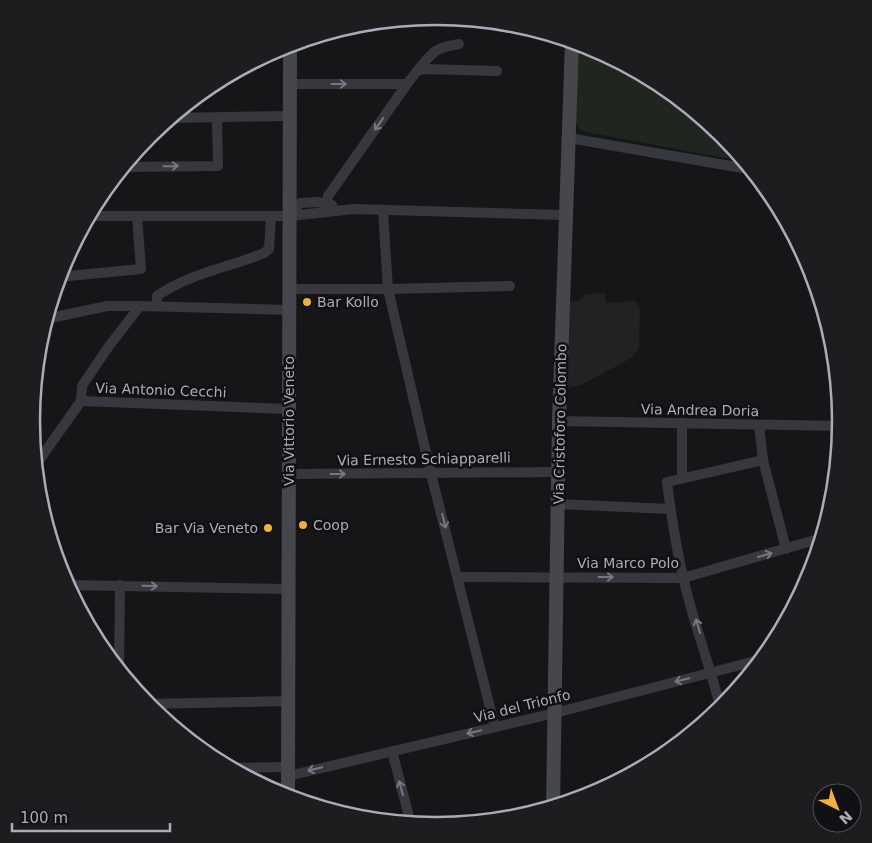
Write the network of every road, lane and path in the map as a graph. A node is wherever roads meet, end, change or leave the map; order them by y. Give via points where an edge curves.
1 (459, 44) dead end
2 (572, 49) edge
3 (290, 53) edge
4 (496, 70) dead end
5 (417, 72) junction
6 (290, 84) junction
7 (406, 84) junction
8 (290, 116) junction
9 (181, 118) edge
10 (217, 118) junction
11 (569, 138) junction
12 (131, 168) edge
13 (741, 168) edge
14 (327, 203) junction
15 (354, 210) junction
16 (383, 211) junction
17 (565, 215) junction
18 (97, 216) edge
19 (137, 216) junction
20 (272, 216) junction
21 (290, 216) junction
22 (68, 276) edge
23 (510, 286) dead end
24 (290, 289) junction
25 (388, 289) junction
26 (140, 306) junction
27 (157, 306) junction
28 (290, 310) junction
29 (54, 317) edge
30 (81, 401) junction
31 (289, 409) junction
32 (559, 421) junction
33 (682, 423) junction
34 (760, 425) junction
35 (832, 426) edge
36 (41, 457) edge
37 (763, 460) junction
38 (559, 472) junction
39 (289, 474) junction
40 (432, 474) junction
41 (682, 479) junction
42 (558, 504) junction
43 (670, 510) junction
44 (814, 541) edge
45 (786, 549) junction
46 (458, 577) junction
47 (557, 577) junction
48 (683, 578) junction
49 (75, 584) edge
50 (120, 586) junction
51 (288, 589) junction
52 (120, 662) edge
53 (752, 662) edge
54 (712, 672) junction
55 (718, 700) edge
56 (287, 701) junction
57 (158, 704) edge
58 (555, 712) junction
59 (495, 726) junction
60 (392, 751) junction
61 (245, 769) edge
62 (288, 771) junction
63 (288, 789) edge
64 (553, 800) edge
65 (409, 817) edge

1 - 5 street via 440,47
2 - 11 street, Via Cristoforo Colombo
3 - 6 street, Via Vittorio Veneto
4 - 5 street via 424,69
5 - 7 street
6 -> 7 street
6 - 8 street, Via Vittorio Veneto
7 -> 14 street via 328,196
8 - 10 street
8 - 21 street, Via Vittorio Veneto
9 - 10 street
12 -> 10 street via 218,166
11 - 13 street
11 - 17 street, Via Cristoforo Colombo
14 - 15 street
14 - 21 street via 300,203
15 - 16 street
15 - 21 street
16 - 17 street
16 - 25 street
17 - 32 street, Via Cristoforo Colombo
18 - 19 street
19 - 20 street
19 - 22 street via 141,269
20 - 21 street
20 - 27 street via 269,249 264,253 173,285 158,296
21 - 24 street, Via Vittorio Veneto
23 - 25 street
24 - 25 street
24 - 28 street, Via Vittorio Veneto
25 - 40 street
26 - 27 street
26 - 29 street via 107,306
26 - 30 street via 82,386
27 - 28 street
28 - 31 street, Via Vittorio Veneto
30 - 31 street, Via Antonio Cecchi
30 - 36 street, Via Antonio Cecchi
31 - 39 street, Via Vittorio Veneto
32 - 33 street, Via Andrea Doria
32 - 38 street, Via Cristoforo Colombo
33 - 34 street, Via Andrea Doria
33 - 41 street
34 - 35 street, Via Andrea Doria
34 - 37 street
37 - 41 street
37 - 45 street
38 - 40 street, Via Ernesto Schiapparelli
38 - 42 street, Via Cristoforo Colombo
39 -> 40 street, Via Ernesto Schiapparelli
39 - 51 street, Via Vittorio Veneto
40 -> 46 street
41 - 43 street via 667,482
42 - 43 street
42 - 47 street, Via Cristoforo Colombo
43 - 48 street
44 - 45 street, Via Marco Polo
48 -> 45 street, Via Marco Polo
46 - 47 street, Via Marco Polo
46 - 59 street
47 -> 48 street, Via Marco Polo
47 - 58 street, Via Cristoforo Colombo
54 -> 48 street
49 - 50 street
50 -> 51 street
50 - 52 street
51 - 56 street, Via Vittorio Veneto
53 - 54 street, Via del Trionfo
54 - 55 street
54 -> 58 street, Via del Trionfo
56 - 57 street
56 - 62 street, Via Vittorio Veneto
58 - 59 street, Via del Trionfo
58 - 64 street, Via Cristoforo Colombo
59 -> 60 street, Via del Trionfo
60 -> 62 street, Via del Trionfo
65 -> 60 street
61 - 62 street, Via del Trionfo
62 - 63 street, Via Vittorio Veneto

